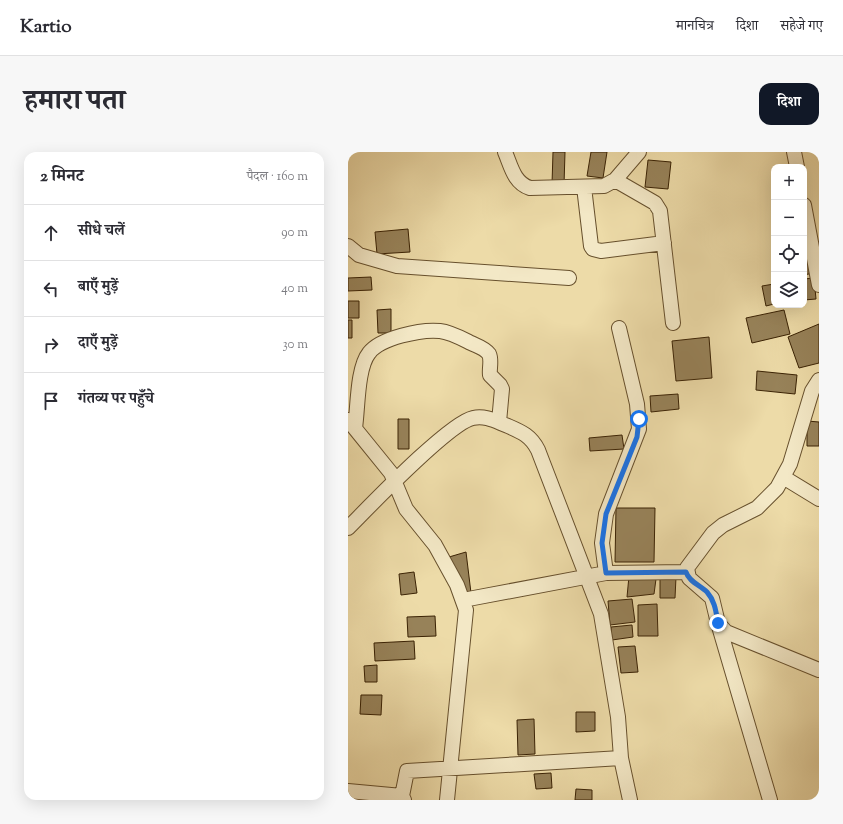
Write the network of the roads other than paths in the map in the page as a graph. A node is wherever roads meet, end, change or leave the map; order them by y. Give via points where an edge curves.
1 (505, 152) edge
2 (640, 152) edge
3 (794, 152) edge
4 (796, 164) edge
5 (615, 180) junction
6 (584, 187) junction
7 (807, 221) edge
8 (664, 243) junction
9 (348, 246) edge
10 (569, 278) dead end
11 (819, 285) edge
12 (673, 323) dead end
13 (619, 328) dead end
14 (819, 380) edge
15 (499, 422) junction
16 (352, 424) edge
17 (783, 477) junction
18 (395, 482) junction
19 (819, 499) edge
20 (348, 528) edge
21 (686, 572) junction
22 (606, 573) junction
23 (587, 576) junction
24 (463, 600) junction
25 (718, 623) junction
26 (819, 670) edge
27 (621, 758) junction
28 (450, 768) junction
29 (348, 791) edge
30 (403, 798) edge
31 (447, 800) edge
32 (630, 800) edge
33 (770, 800) edge

1 - 6 street via 516,178 525,186
2 - 5 street
3 - 4 street
5 - 6 street via 604,186
5 - 8 street via 658,206
6 - 8 street via 593,249 601,251
7 - 11 street
8 - 12 street
9 - 10 street via 359,255 397,266
13 - 22 street via 637,404 639,428 606,514 602,543
14 - 17 street via 812,391 790,464
15 - 16 street via 502,389 490,375 488,353 461,338 445,332 430,331 389,340 376,346 369,353 362,370
15 - 18 street via 484,417 464,421
15 - 23 street via 521,431 534,442
16 - 18 street
17 - 19 street
17 - 21 street via 770,496 757,508 713,532 691,561
18 - 20 street
18 - 24 street via 406,508 435,545
21 - 22 street
21 - 25 street via 689,578 712,598
22 - 23 street
23 - 24 street
23 - 27 street via 603,626 618,717
24 - 28 street via 466,623
25 - 26 street via 726,632
25 - 33 street
27 - 28 street
27 - 32 street
28 - 30 street via 407,771
28 - 31 street
29 - 30 street

